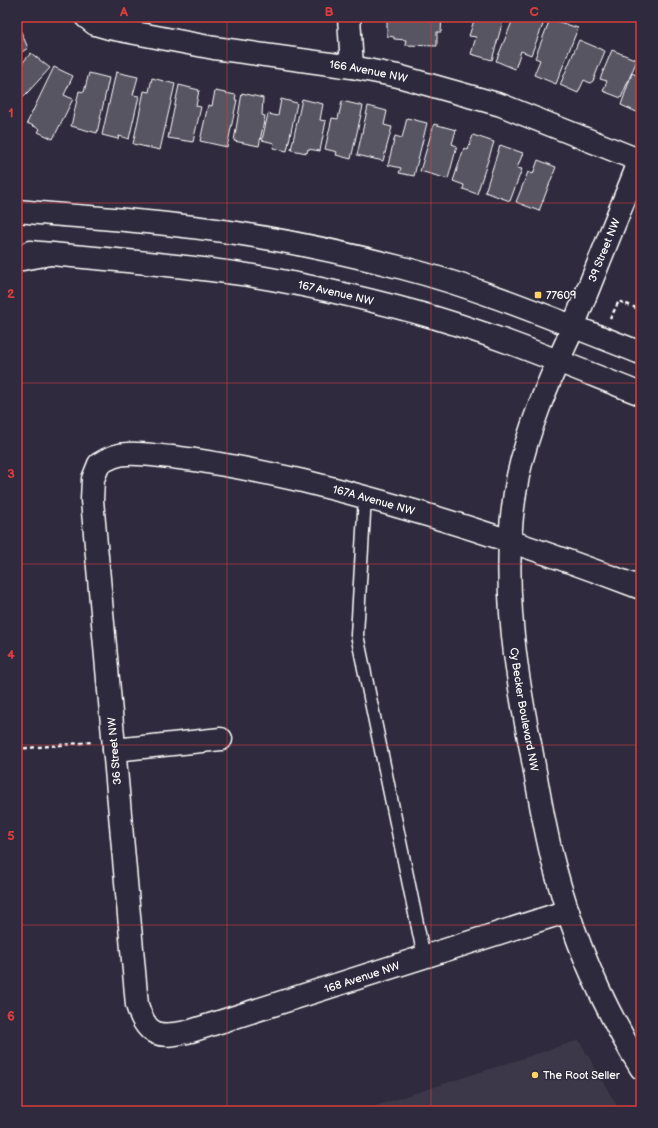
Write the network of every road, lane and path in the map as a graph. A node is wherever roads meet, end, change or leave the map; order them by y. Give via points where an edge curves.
1 (349, 17) edge
2 (86, 18) edge
3 (352, 67) junction
4 (641, 161) edge
5 (17, 211) edge
6 (17, 251) edge
7 (50, 254) junction
8 (17, 260) edge
9 (619, 300) dead end
10 (641, 310) edge
11 (570, 333) junction
12 (641, 353) edge
13 (558, 362) junction
14 (641, 394) edge
15 (98, 464) joint
16 (365, 496) junction
17 (511, 542) junction
18 (641, 588) edge
19 (221, 739) dead end
20 (114, 745) junction
21 (17, 750) edge
22 (568, 911) junction
23 (424, 957) junction
24 (154, 1032) joint
25 (641, 1068) edge

1 - 3 street
2 - 3 street, 166 Avenue NW via 109,28 186,43
3 - 4 street, 166 Avenue NW via 405,78 501,105
4 - 11 street, 39 Street NW
5 - 11 street via 175,225 256,236 312,248 454,283
6 - 7 street, 167 Avenue NW
7 - 8 street
7 - 13 street, 167 Avenue NW via 248,275 305,286 415,312 464,327
9 - 10 path
11 - 12 street
11 - 13 street, Cy Becker Boulevard NW
13 - 14 street, 167 Avenue NW
13 - 17 street, Cy Becker Boulevard NW via 518,475
15 - 16 street, 167A Avenue NW via 110,457 126,454 204,461
15 - 20 street, 36 Street NW via 92,500
16 - 17 street, 167A Avenue NW
16 - 23 lane via 357,635
17 - 18 street, 167A Avenue NW via 557,556
17 - 22 street, Cy Becker Boulevard NW via 509,592 523,712 554,865
19 - 20 street
20 - 21 path
20 - 24 street, 36 Street NW via 137,1005 142,1022
22 - 23 street, 168 Avenue NW
22 - 25 street, Cy Becker Boulevard NW via 594,980
23 - 24 street, 168 Avenue NW via 191,1031 173,1035

